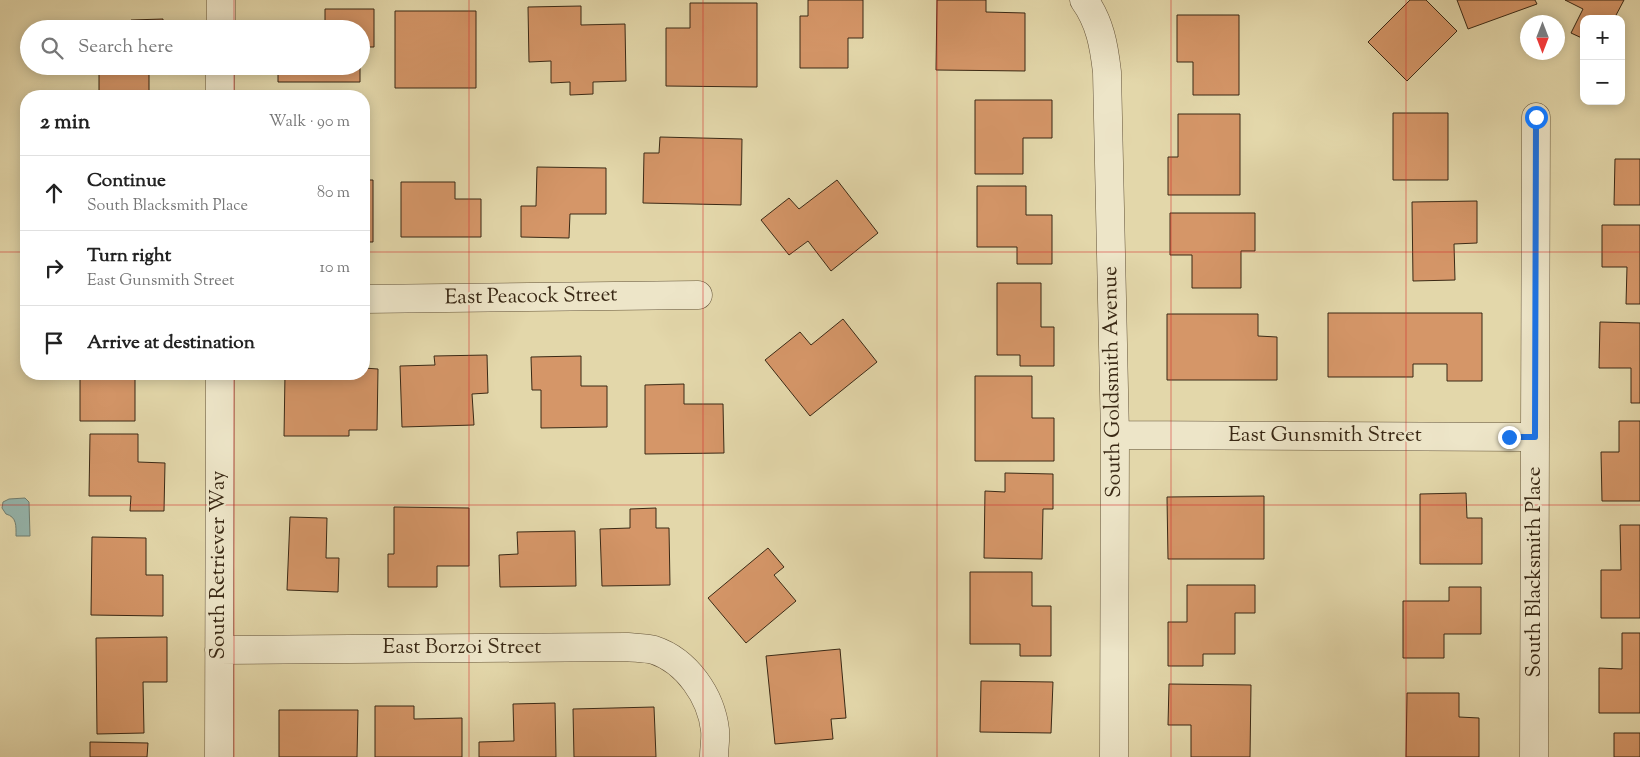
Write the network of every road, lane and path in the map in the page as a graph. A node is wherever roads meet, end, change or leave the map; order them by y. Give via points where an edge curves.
1 (221, 0) edge
2 (1088, 5) edge
3 (220, 20) edge
4 (220, 75) edge
5 (220, 90) edge
6 (1536, 117) dead end
7 (698, 295) dead end
8 (370, 299) edge
9 (220, 380) edge
10 (1115, 435) junction
11 (1535, 437) junction
12 (219, 650) junction
13 (219, 757) edge
14 (714, 757) edge
15 (1114, 757) edge
16 (1534, 757) edge

1 - 3 street
2 - 10 street, South Goldsmith Avenue via 1103,40 1107,72
4 - 5 street
6 - 11 street, South Blacksmith Place
7 - 8 street, East Peacock Street
9 - 12 street, South Retriever Way
10 - 11 street, East Gunsmith Street
10 - 15 street, South Goldsmith Avenue
11 - 16 street, South Blacksmith Place
12 - 13 street, South Retriever Way
12 - 14 street, East Borzoi Street via 627,647 654,650 677,662 694,679 708,702 715,729

